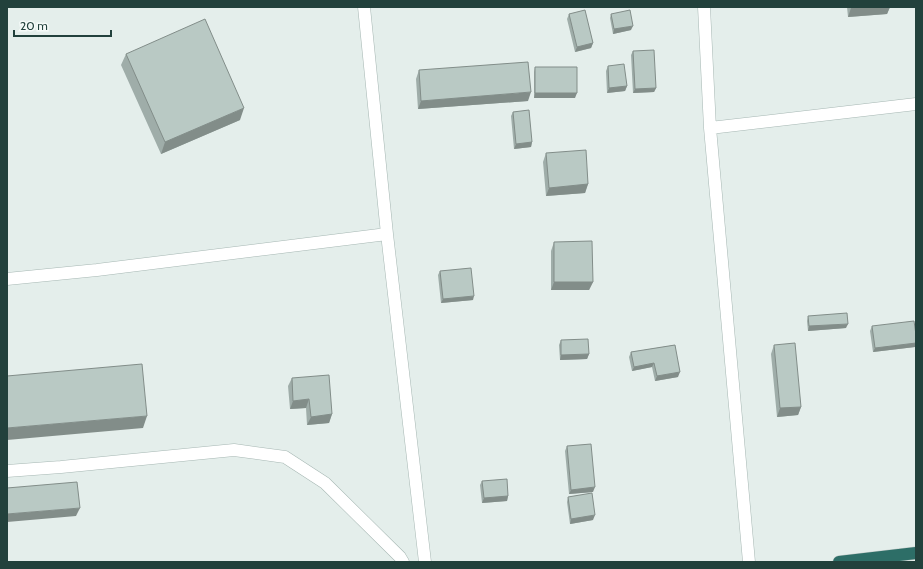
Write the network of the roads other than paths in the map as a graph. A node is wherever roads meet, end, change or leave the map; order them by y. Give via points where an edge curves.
1 (364, 7) edge
2 (704, 7) edge
3 (916, 104) edge
4 (710, 128) junction
5 (388, 234) junction
6 (7, 279) edge
7 (7, 471) edge
8 (916, 553) edge
9 (403, 562) edge
10 (425, 562) edge
11 (749, 562) edge
12 (839, 562) edge

1 - 5 street
2 - 4 street
3 - 4 street
4 - 11 street
5 - 6 street
5 - 10 street
7 - 9 street via 234,450 285,458 325,483
8 - 12 highway

